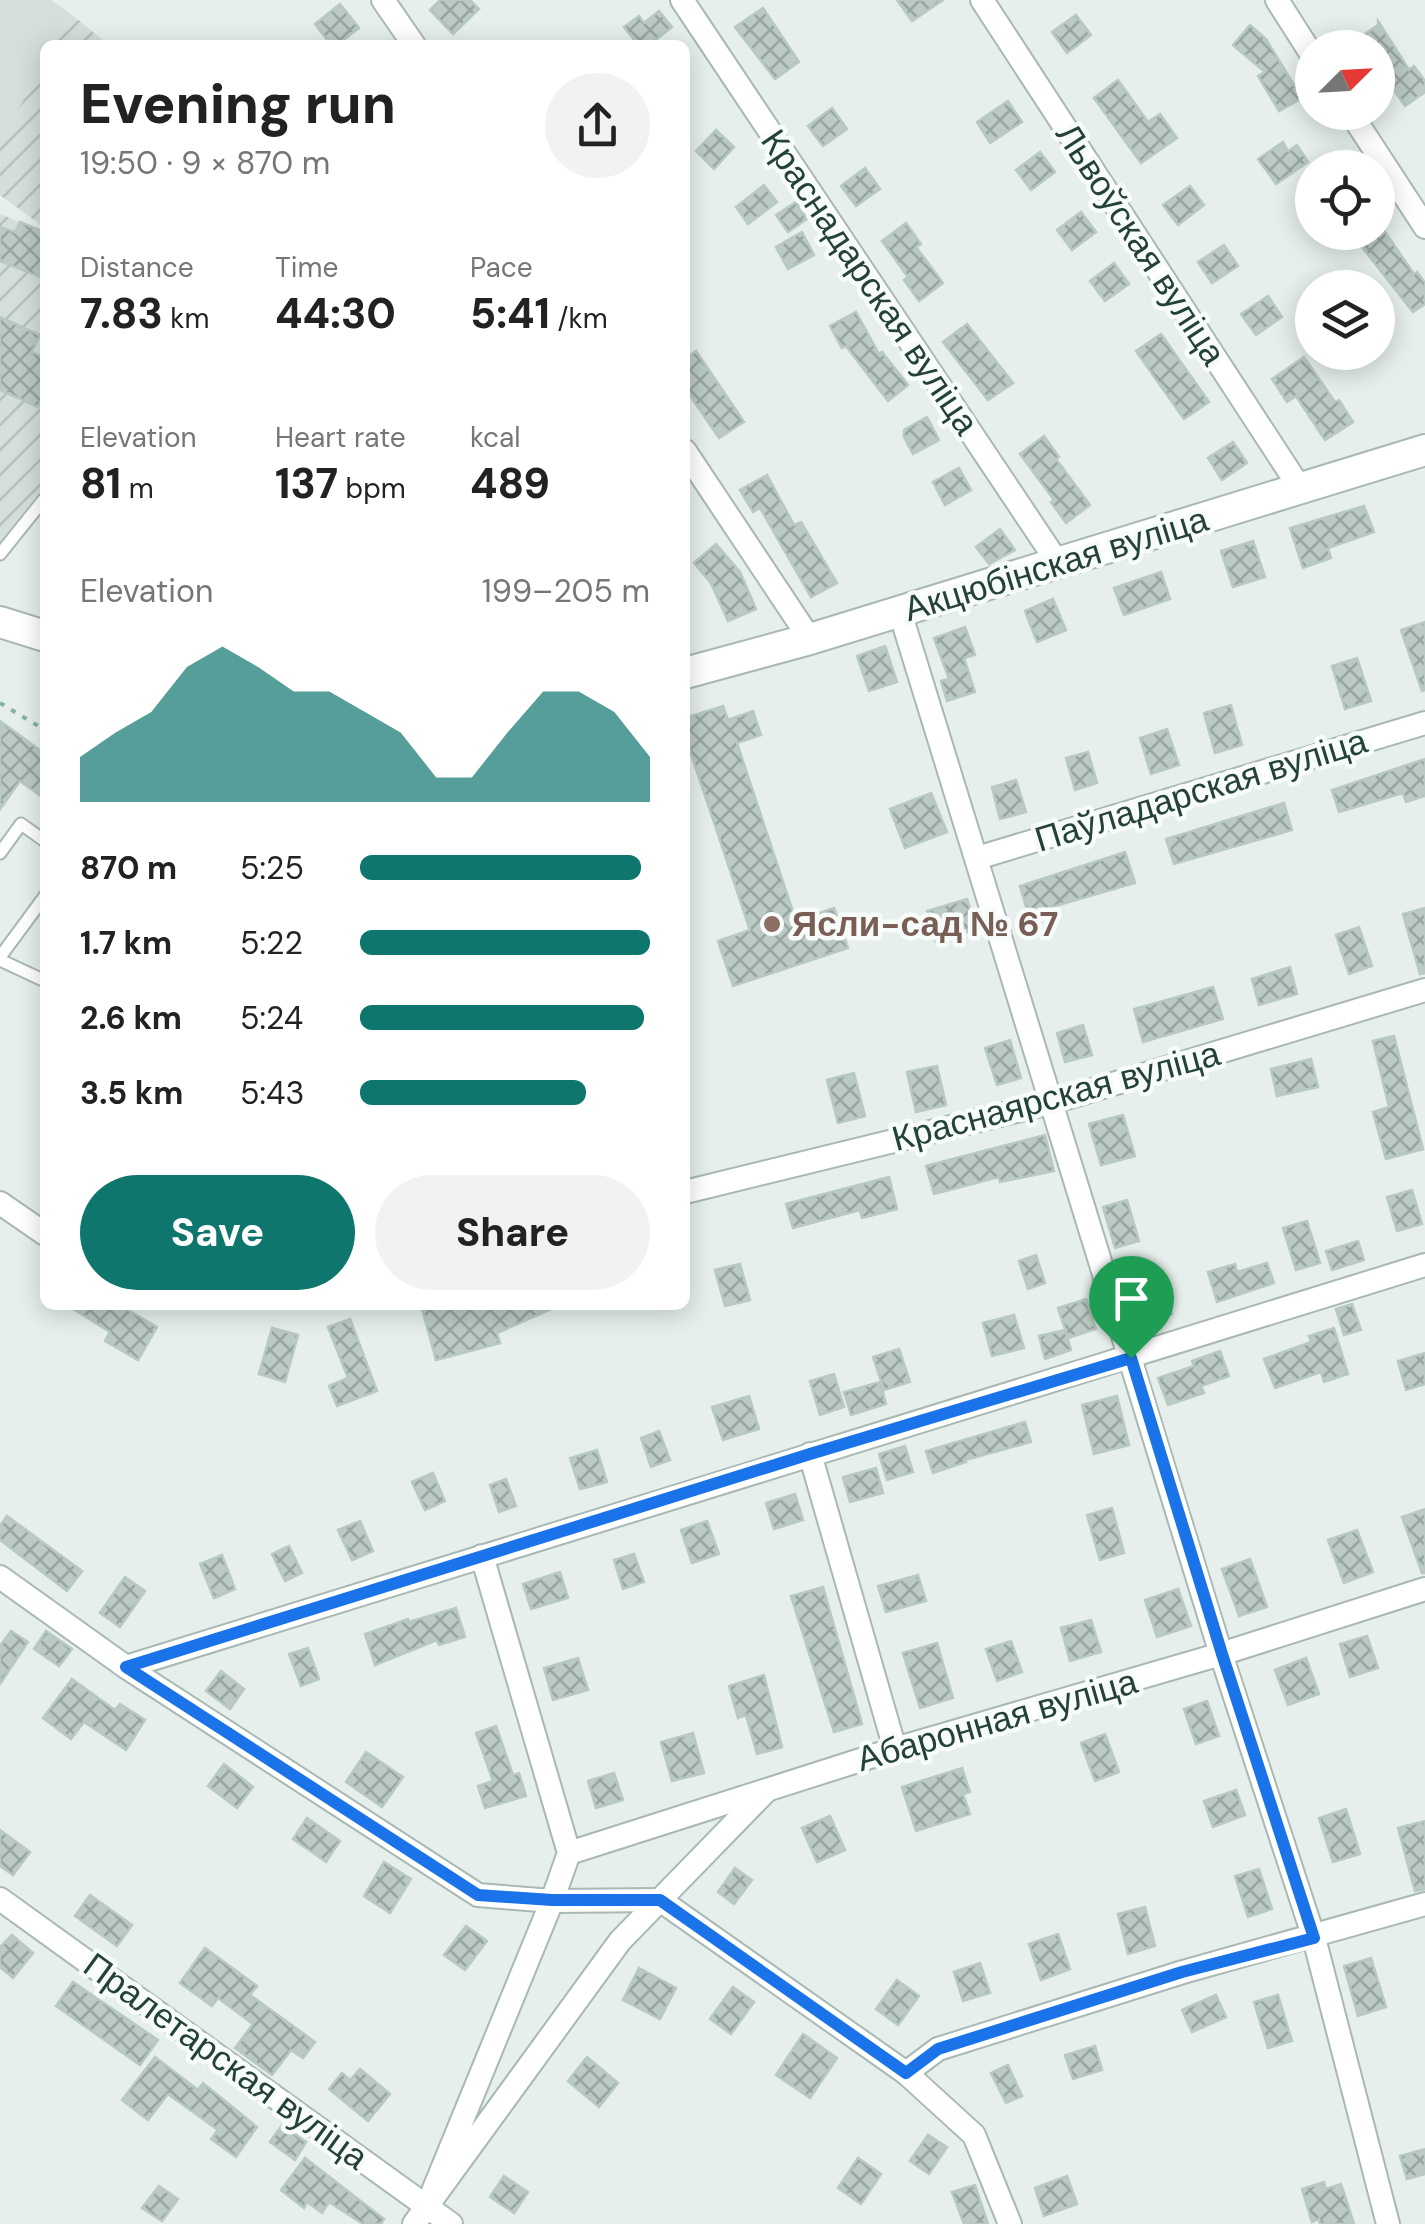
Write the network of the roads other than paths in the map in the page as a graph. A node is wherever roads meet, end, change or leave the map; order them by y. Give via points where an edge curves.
1 (383, 0) edge
2 (682, 0) edge
3 (982, 0) edge
4 (1277, 0) edge
5 (1296, 30) edge
6 (411, 40) edge
7 (1362, 130) edge
8 (1425, 228) edge
9 (1425, 450) edge
10 (690, 458) edge
11 (1300, 488) junction
12 (40, 504) edge
13 (0, 554) edge
14 (1058, 564) junction
15 (900, 612) junction
16 (0, 622) edge
17 (40, 634) edge
18 (810, 639) junction
19 (690, 672) edge
20 (1425, 723) edge
21 (40, 838) edge
22 (0, 853) edge
23 (978, 858) junction
24 (40, 903) edge
25 (0, 959) edge
26 (40, 979) edge
27 (1425, 990) edge
28 (1053, 1102) junction
29 (690, 1191) edge
30 (0, 1203) edge
31 (40, 1231) edge
32 (1425, 1265) edge
33 (1131, 1358) junction
34 (810, 1454) junction
35 (482, 1556) junction
36 (0, 1577) edge
37 (1425, 1589) edge
38 (1222, 1654) junction
39 (126, 1667) junction
40 (894, 1748) junction
41 (768, 1788) junction
42 (569, 1853) junction
43 (0, 1899) edge
44 (552, 1900) junction
45 (660, 1900) junction
46 (1425, 1904) edge
47 (1314, 1938) junction
48 (906, 2073) junction
49 (420, 2215) edge
50 (451, 2224) edge
51 (1010, 2224) edge
52 (1388, 2224) edge

1 - 6 street
2 - 14 street, Краснадарская вуліца
3 - 11 street, Львоўская вуліца
4 - 5 street
7 - 8 street
9 - 11 street, Акцюбінская вуліца
10 - 18 street
11 - 14 street, Акцюбінская вуліца
12 - 13 lane
14 - 15 street, Акцюбінская вуліца
15 - 18 street, Акцюбінская вуліца
15 - 23 street
16 - 17 street
18 - 19 street, Акцюбінская вуліца
20 - 23 street, Паўладарская вуліца
21 - 22 lane via 20,824
23 - 28 street
24 - 25 lane
25 - 26 lane
27 - 28 street, Краснаярская вуліца
28 - 29 street, Краснаярская вуліца
28 - 33 street
30 - 31 street
32 - 33 street
33 - 34 street
33 - 38 street
34 - 35 street
34 - 40 street
35 - 39 street
35 - 42 street
36 - 39 street
37 - 38 street, Абаронная вуліца
38 - 40 street, Абаронная вуліца
38 - 47 street
39 - 44 street via 478,1895
40 - 41 street, Абаронная вуліца
41 - 42 street, Абаронная вуліца
41 - 45 street
42 - 44 street
43 - 49 street, Пралетарская вуліца
44 - 45 street
44 - 49 street
45 - 48 street
45 - 49 street via 620,1941
46 - 47 street
47 - 48 street via 938,2049
47 - 52 street
48 - 51 street via 974,2135
49 - 50 street, Пралетарская вуліца

